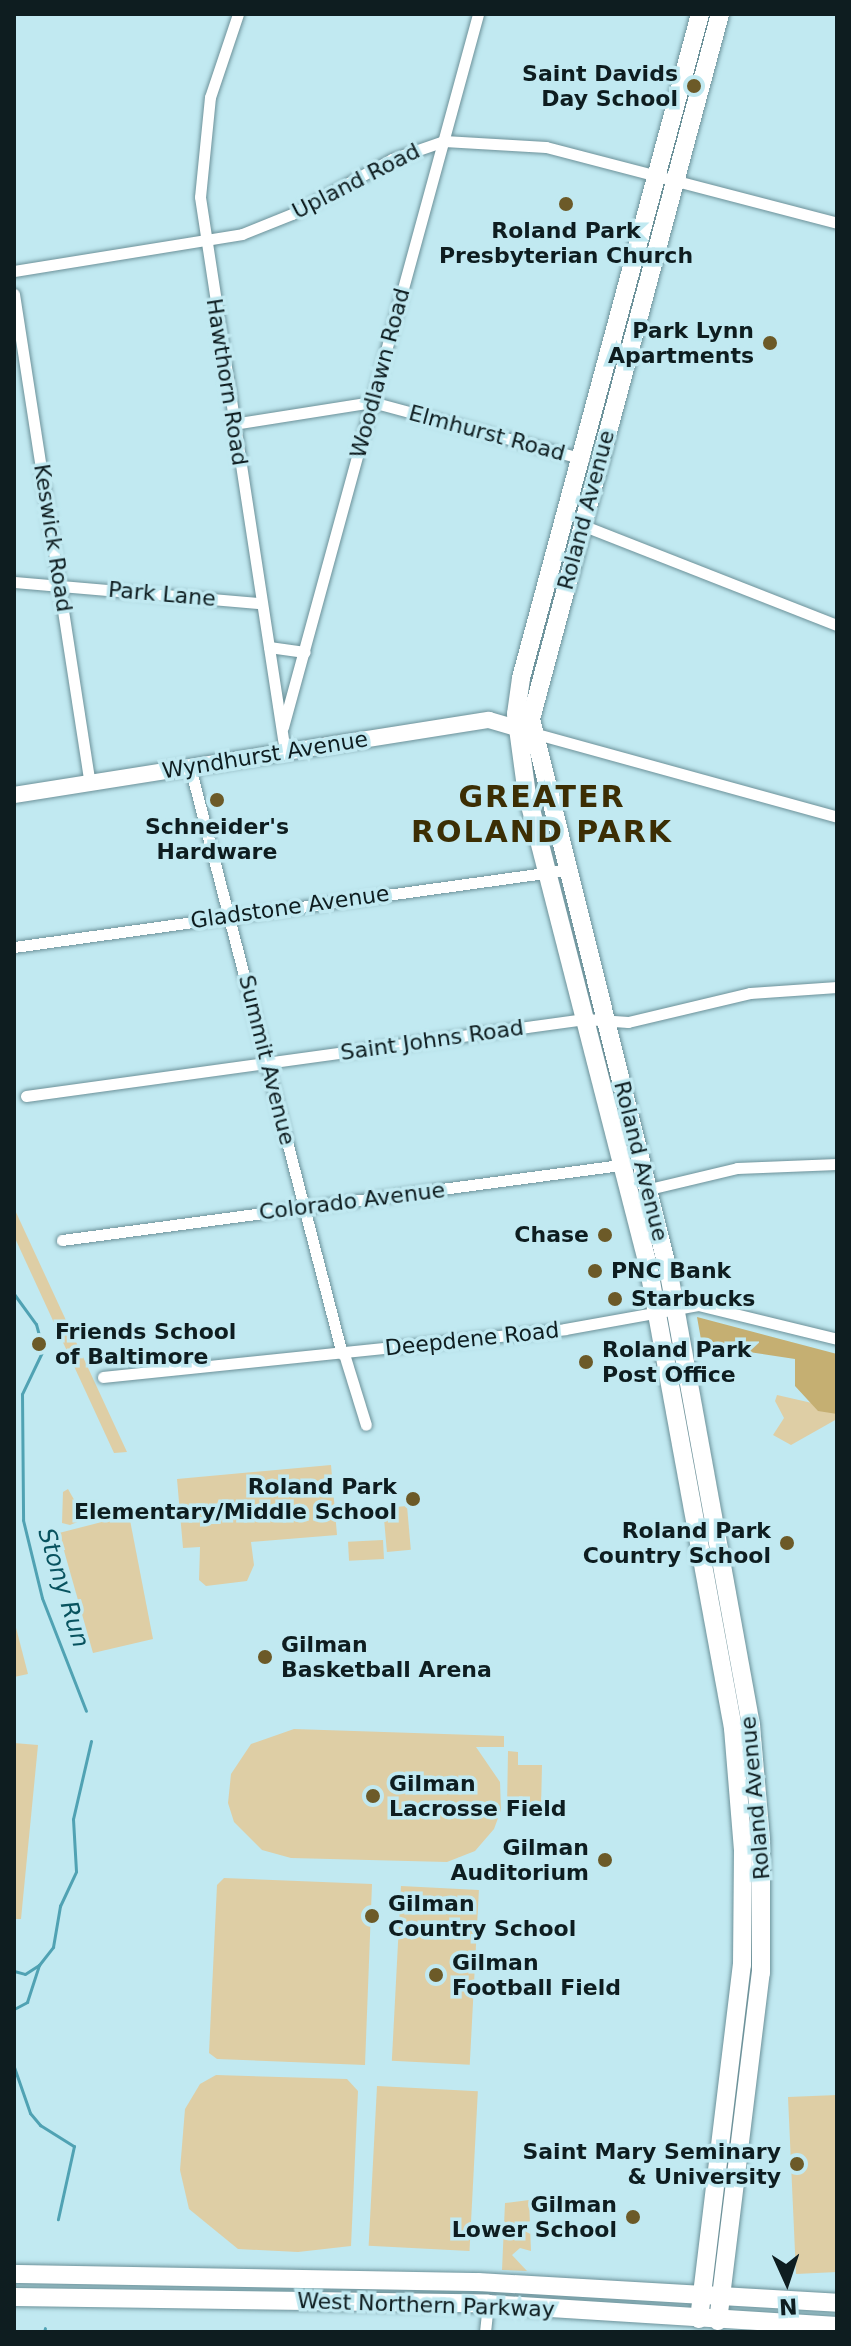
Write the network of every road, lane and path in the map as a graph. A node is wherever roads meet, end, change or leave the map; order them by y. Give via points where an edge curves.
1 (238, 14) edge
2 (478, 14) edge
3 (700, 14) edge
4 (720, 14) edge
5 (444, 141) junction
6 (656, 175) junction
7 (676, 179) junction
8 (837, 223) edge
9 (205, 242) junction
10 (14, 271) edge
11 (14, 294) edge
12 (372, 402) junction
13 (233, 424) junction
14 (579, 458) junction
15 (598, 463) junction
16 (564, 518) junction
17 (582, 525) junction
18 (14, 582) edge
19 (61, 585) junction
20 (261, 603) junction
21 (837, 625) edge
22 (269, 647) junction
23 (305, 652) junction
24 (524, 730) junction
25 (282, 731) junction
26 (285, 752) junction
27 (190, 767) junction
28 (90, 783) junction
29 (14, 795) edge
30 (837, 817) edge
31 (556, 871) junction
32 (229, 914) junction
33 (14, 947) edge
34 (837, 987) edge
35 (585, 1019) junction
36 (606, 1023) junction
37 (267, 1062) junction
38 (26, 1096) dead end
39 (642, 1161) junction
40 (837, 1164) edge
41 (623, 1166) junction
42 (650, 1188) junction
43 (630, 1193) junction
44 (304, 1207) junction
45 (62, 1240) dead end
46 (667, 1312) junction
47 (837, 1339) edge
48 (343, 1354) junction
49 (103, 1377) dead end
50 (366, 1425) dead end
51 (14, 2274) edge
52 (14, 2297) edge
53 (712, 2299) junction
54 (837, 2303) edge
55 (488, 2304) junction
56 (708, 2326) edge
57 (837, 2326) edge
58 (485, 2332) edge

1 - 9 street, Hawthorn Road via 213,82 202,139
2 - 5 street, Woodlawn Road
3 - 6 main road, Roland Avenue
4 - 7 main road, Roland Avenue
5 - 6 street, Upland Road via 546,147
5 - 9 street, Upland Road via 392,159 274,222
5 - 12 street, Woodlawn Road
6 - 7 street, Upland Road
6 - 14 main road, Roland Avenue
7 - 8 street, Upland Road
7 - 15 main road, Roland Avenue
9 - 10 street, Upland Road
9 - 13 street, Hawthorn Road
11 - 19 street, Keswick Road
12 - 13 street, Elmhurst Road
12 - 14 street, Elmhurst Road
12 - 23 street, Woodlawn Road
13 - 20 street, Hawthorn Road
14 - 15 street, Elmhurst Road
14 - 16 main road, Roland Avenue
15 - 17 main road, Roland Avenue
16 - 17 street
16 - 24 main road, Roland Avenue via 521,678
17 - 21 street
17 - 24 main road, Roland Avenue
18 - 19 street, Park Lane
19 - 20 street, Park Lane
19 - 28 street, Keswick Road
20 - 22 street, Hawthorn Road
22 - 23 street
22 - 25 street, Hawthorn Road
23 - 25 street, Woodlawn Road
24 - 26 street, Wyndhurst Avenue via 489,720
24 - 30 street
24 - 31 main road, Roland Avenue via 520,767
25 - 26 street, Hawthorn Road
26 - 27 street, Wyndhurst Avenue
27 - 28 street, Wyndhurst Avenue
27 - 32 street, Summit Avenue
28 - 29 street, Wyndhurst Avenue
31 - 32 street, Gladstone Avenue
31 - 35 main road, Roland Avenue
31 - 36 main road, Roland Avenue
32 - 33 street, Gladstone Avenue
32 - 37 street, Summit Avenue
34 - 36 street, Saint Johns Road via 750,993
35 - 36 street, Saint Johns Road
35 - 37 street, Saint Johns Road
35 - 41 main road, Roland Avenue
36 - 39 main road, Roland Avenue
37 - 38 street, Saint Johns Road
37 - 44 street, Summit Avenue
39 - 41 street, Colorado Avenue
39 - 42 main road, Roland Avenue
40 - 42 street via 756,1165
41 - 43 main road, Roland Avenue
41 - 44 street, Colorado Avenue
42 - 43 street
42 - 46 main road, Roland Avenue
43 - 46 main road, Roland Avenue
44 - 45 street, Colorado Avenue
44 - 48 street, Summit Avenue
46 - 47 street, Deepdene Road via 698,1305
46 - 48 street, Deepdene Road
46 - 53 main road, Roland Avenue via 733,1728 743,1850 740,1994
48 - 49 street, Deepdene Road
48 - 50 street, Summit Avenue
51 - 53 main road, West Northern Parkway via 478,2282
52 - 55 main road, West Northern Parkway
53 - 54 main road, West Northern Parkway
53 - 56 main road, Roland Avenue
55 - 56 main road, West Northern Parkway
55 - 58 street
56 - 57 main road, West Northern Parkway

